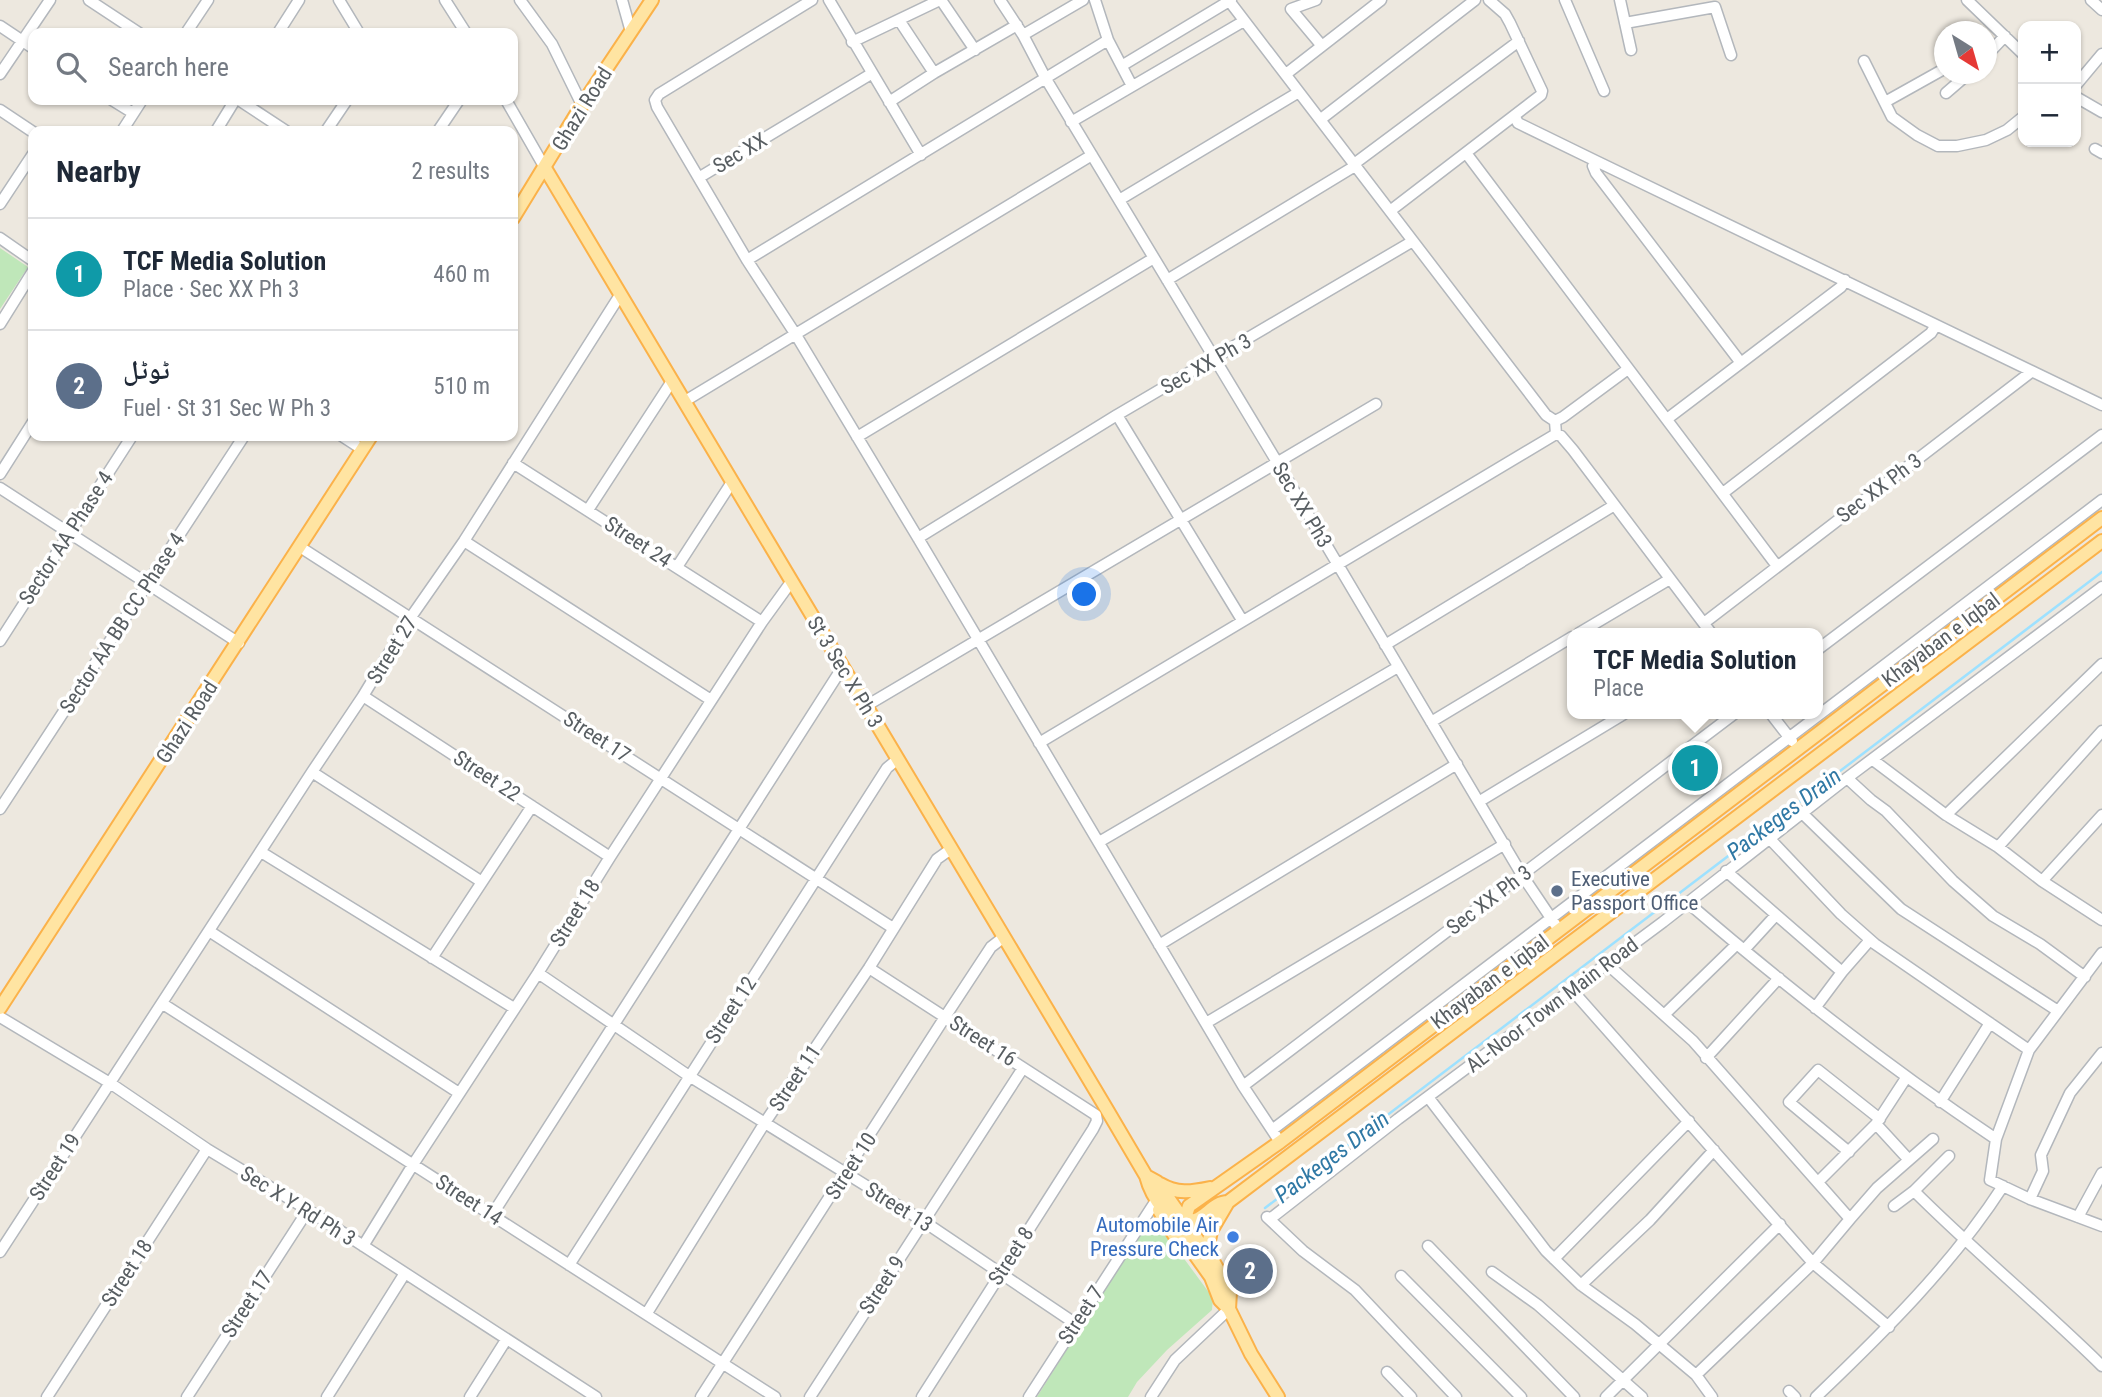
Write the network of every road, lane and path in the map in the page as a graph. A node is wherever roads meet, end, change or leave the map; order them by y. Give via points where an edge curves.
1 (50, 0) edge
2 (208, 0) edge
3 (299, 0) edge
4 (339, 0) edge
5 (445, 0) edge
6 (520, 0) edge
7 (622, 0) edge
8 (652, 0) edge
9 (812, 0) edge
10 (829, 0) edge
11 (941, 0) edge
12 (1000, 0) edge
13 (1083, 0) edge
14 (1095, 0) edge
15 (1316, 0) edge
16 (1381, 0) edge
17 (1475, 0) edge
18 (1489, 0) edge
19 (1566, 0) edge
20 (1620, 0) edge
21 (1967, 0) edge
22 (2091, 0) edge
23 (1231, 1) edge
24 (95, 2) edge
25 (1715, 4) edge
26 (2102, 10) edge
27 (900, 20) junction
28 (1244, 21) junction
29 (1625, 23) junction
30 (1017, 25) junction
31 (0, 26) edge
32 (31, 28) edge
33 (132, 28) edge
34 (189, 28) edge
35 (281, 28) edge
36 (356, 28) edge
37 (463, 28) edge
38 (28, 32) edge
39 (631, 33) junction
40 (1023, 35) junction
41 (2005, 36) junction
42 (1108, 40) junction
43 (22, 41) junction
44 (1519, 41) junction
45 (852, 42) junction
46 (1997, 44) edge
47 (28, 45) edge
48 (1322, 46) junction
49 (2018, 49) edge
50 (975, 50) junction
51 (1631, 50) dead end
52 (2102, 54) edge
53 (1731, 55) dead end
54 (1864, 61) dead end
55 (1123, 65) junction
56 (934, 73) junction
57 (871, 74) junction
58 (1286, 74) junction
59 (0, 75) edge
60 (1934, 75) edge
61 (1045, 79) junction
62 (1956, 84) edge
63 (2077, 84) edge
64 (1132, 86) junction
65 (1604, 90) dead end
66 (1299, 92) junction
67 (1946, 93) dead end
68 (2081, 100) edge
69 (889, 102) junction
70 (1885, 102) junction
71 (120, 105) edge
72 (139, 105) edge
73 (234, 105) edge
74 (245, 105) edge
75 (344, 105) edge
76 (456, 105) edge
77 (509, 105) edge
78 (582, 105) junction
79 (0, 110) edge
80 (2102, 111) edge
81 (133, 113) junction
82 (1515, 117) junction
83 (1321, 119) junction
84 (2018, 121) edge
85 (1071, 122) junction
86 (125, 126) edge
87 (219, 126) edge
88 (278, 126) edge
89 (329, 126) edge
90 (441, 126) edge
91 (28, 129) edge
92 (1466, 153) junction
93 (921, 155) junction
94 (1091, 155) junction
95 (1596, 161) junction
96 (28, 162) edge
97 (1355, 165) junction
98 (545, 168) junction
99 (700, 177) junction
100 (1119, 200) junction
101 (0, 204) edge
102 (518, 210) edge
103 (1390, 211) junction
104 (0, 238) edge
105 (1413, 241) junction
106 (28, 258) edge
107 (1154, 258) junction
108 (747, 260) junction
109 (28, 278) edge
110 (1167, 280) junction
111 (1845, 280) junction
112 (620, 295) junction
113 (1, 319) edge
114 (1936, 325) junction
115 (796, 335) junction
116 (1215, 359) junction
117 (1741, 363) junction
118 (1628, 369) junction
119 (2031, 372) junction
120 (673, 381) junction
121 (685, 401) junction
122 (1376, 404) dead end
123 (2102, 405) edge
124 (1117, 415) junction
125 (1667, 419) junction
126 (1555, 421) junction
127 (28, 430) edge
128 (1556, 435) junction
129 (2102, 435) edge
130 (857, 437) junction
131 (129, 441) edge
132 (241, 441) edge
133 (350, 441) edge
134 (368, 441) edge
135 (362, 449) junction
136 (1277, 462) junction
137 (513, 463) junction
138 (0, 474) edge
139 (732, 482) junction
140 (0, 488) edge
141 (1723, 492) junction
142 (2102, 500) edge
143 (1613, 506) junction
144 (588, 510) junction
145 (2102, 518) edge
146 (1181, 519) junction
147 (69, 534) junction
148 (918, 538) junction
149 (464, 541) junction
150 (2102, 541) edge
151 (300, 547) junction
152 (1337, 564) junction
153 (1777, 566) junction
154 (677, 567) junction
155 (1670, 579) junction
156 (791, 582) junction
157 (148, 585) junction
158 (2102, 587) edge
159 (411, 617) junction
160 (1242, 620) junction
161 (762, 622) junction
162 (1704, 623) junction
163 (1588, 628) edge
164 (1708, 628) edge
165 (0, 640) edge
166 (978, 640) junction
167 (1567, 641) edge
168 (239, 643) junction
169 (1385, 645) junction
170 (1823, 646) edge
171 (2102, 664) edge
172 (1398, 667) junction
173 (842, 668) junction
174 (363, 696) junction
175 (711, 700) junction
176 (866, 706) junction
177 (1616, 719) edge
178 (1727, 719) edge
179 (1775, 719) edge
180 (1431, 722) junction
181 (2102, 731) edge
182 (1039, 743) junction
183 (1793, 743) junction
184 (898, 759) junction
185 (1873, 760) junction
186 (1457, 764) junction
187 (312, 772) junction
188 (1847, 778) junction
189 (662, 779) junction
190 (3, 798) edge
191 (1480, 801) junction
192 (532, 806) junction
193 (0, 809) edge
194 (1802, 813) junction
195 (1946, 815) junction
196 (2102, 815) edge
197 (740, 828) junction
198 (1769, 838) junction
199 (1099, 842) junction
200 (1505, 844) junction
201 (1998, 847) junction
202 (951, 849) junction
203 (261, 852) junction
204 (610, 856) junction
205 (1655, 857) junction
206 (1726, 871) junction
207 (1665, 872) junction
208 (1522, 875) junction
209 (818, 877) junction
210 (2042, 881) junction
211 (482, 882) junction
212 (1687, 902) junction
213 (1776, 915) junction
214 (1550, 919) junction
215 (2102, 920) edge
216 (893, 928) junction
217 (1559, 930) junction
218 (209, 931) junction
219 (1003, 937) junction
220 (1870, 940) junction
221 (1159, 945) junction
222 (1740, 947) junction
223 (2102, 953) edge
224 (432, 958) junction
225 (1607, 964) junction
226 (869, 968) junction
227 (1842, 972) junction
228 (538, 973) junction
229 (2085, 977) junction
230 (1779, 978) junction
231 (1572, 990) junction
232 (163, 1004) junction
233 (0, 1008) edge
234 (514, 1008) junction
235 (1815, 1008) junction
236 (2058, 1011) junction
237 (1665, 1014) junction
238 (0, 1017) edge
239 (945, 1017) junction
240 (1206, 1023) junction
241 (1990, 1023) junction
242 (613, 1025) junction
243 (2029, 1050) junction
244 (2102, 1053) edge
245 (1706, 1058) junction
246 (1023, 1068) junction
247 (689, 1076) junction
248 (1906, 1078) junction
249 (110, 1083) junction
250 (1243, 1086) junction
251 (459, 1093) junction
252 (1428, 1097) junction
253 (1940, 1102) junction
254 (1101, 1111) junction
255 (1689, 1121) junction
256 (1878, 1122) junction
257 (764, 1124) junction
258 (1272, 1130) junction
259 (1933, 1139) dead end
260 (1996, 1139) junction
261 (1280, 1142) junction
262 (207, 1149) junction
263 (1714, 1150) junction
264 (1849, 1152) junction
265 (1949, 1156) dead end
266 (1909, 1160) junction
267 (414, 1163) junction
268 (846, 1173) junction
269 (2102, 1173) edge
270 (1151, 1179) junction
271 (1818, 1182) junction
272 (1216, 1186) junction
273 (2003, 1186) junction
274 (1914, 1191) junction
275 (2031, 1199) junction
276 (1158, 1200) junction
277 (1228, 1202) junction
278 (1894, 1206) dead end
279 (308, 1210) junction
280 (492, 1215) junction
281 (2078, 1217) junction
282 (1850, 1219) junction
283 (1184, 1221) junction
284 (923, 1222) junction
285 (1780, 1224) junction
286 (2102, 1226) edge
287 (1963, 1240) junction
288 (1428, 1246) dead end
289 (363, 1247) junction
290 (1191, 1249) junction
291 (1207, 1250) junction
292 (0, 1252) edge
293 (1555, 1259) junction
294 (1813, 1263) junction
295 (569, 1265) junction
296 (1000, 1272) junction
297 (1492, 1272) dead end
298 (405, 1273) junction
299 (1401, 1276) dead end
300 (1581, 1285) junction
301 (1229, 1310) junction
302 (647, 1313) junction
303 (1076, 1324) junction
304 (1889, 1328) junction
305 (506, 1340) junction
306 (1660, 1344) junction
307 (724, 1363) junction
308 (2102, 1366) edge
309 (1387, 1372) dead end
310 (1696, 1375) junction
311 (1623, 1380) junction
312 (1275, 1396) edge
313 (47, 1397) edge
314 (187, 1397) edge
315 (327, 1397) edge
316 (470, 1397) edge
317 (596, 1397) edge
318 (701, 1397) edge
319 (775, 1397) edge
320 (810, 1397) edge
321 (922, 1397) edge
322 (1030, 1397) edge
323 (1150, 1397) edge
324 (1411, 1397) edge
325 (1456, 1397) edge
326 (1521, 1397) edge
327 (1574, 1397) edge
328 (1606, 1397) edge
329 (1642, 1397) edge
330 (1712, 1397) edge
331 (1816, 1397) edge

1 - 32 street
2 - 34 street
3 - 35 street
4 - 36 street
5 - 37 street
6 - 78 street via 552,44
7 - 39 street
8 - 39 main road, Ghazi Road
9 - 99 street, Sec XX via 655,100
10 - 45 street
11 - 27 street
11 - 50 street
12 - 30 street, Sec XX Ph3
13 - 40 street
14 - 42 street
15 - 48 street via 1291,9
16 - 48 street
17 - 83 street
18 - 44 street via 1505,14
19 - 65 street
20 - 29 street
21 - 41 street
22 - 26 street
23 - 28 street
23 - 55 street
24 - 33 street
25 - 29 street
25 - 53 street
27 - 45 street
27 - 56 street
28 - 58 street
28 - 64 street
29 - 51 street
30 - 40 street, Sec XX Ph3
30 - 50 street
31 - 43 street
38 - 43 street
39 - 78 main road, Ghazi Road
40 - 61 street, Sec XX Ph3
41 - 46 street
41 - 49 street
42 - 55 street
42 - 61 street
43 - 47 street
43 - 59 street
44 - 82 street via 1542,91
44 - 97 street
45 - 57 street
48 - 58 street
50 - 56 street
52 - 63 street
54 - 70 street
55 - 64 street
56 - 69 street
57 - 69 street
57 - 99 street, Sec XX
58 - 66 street
60 - 70 street
61 - 85 street, Sec XX Ph3
61 - 93 street
62 - 67 street
64 - 85 street
66 - 83 street
66 - 100 street
68 - 80 street
69 - 93 street
70 - 84 street via 1892,117 1938,146 1986,140
71 - 81 street
72 - 81 street
73 - 87 street
74 - 88 street
75 - 89 street
76 - 90 street
77 - 98 street
78 - 98 main road, Ghazi Road
79 - 91 street
81 - 86 street
82 - 92 street
82 - 95 street via 1518,123
83 - 97 street
85 - 94 street, Sec XX Ph3
92 - 103 street
92 - 118 street
93 - 108 street
94 - 100 street, Sec XX Ph3
94 - 115 street
95 - 111 street
95 - 117 street via 1596,173
96 - 101 street
97 - 103 street
97 - 110 street
98 - 102 main road, Ghazi Road
98 - 112 main road, St 3 Sec X Ph 3
99 - 108 street
100 - 107 street, Sec XX Ph3
103 - 105 street
104 - 106 street
105 - 116 street, Sec XX Ph 3
105 - 126 street
107 - 110 street, Sec XX Ph3
107 - 130 street
108 - 115 street
109 - 113 street
110 - 116 street, Sec XX Ph3
111 - 114 street
111 - 117 street
112 - 120 main road, St 3 Sec X Ph 3
112 - 137 street, Street 27
114 - 119 street
114 - 141 street
115 - 121 street
115 - 130 street
116 - 124 street, Sec XX Ph 3
116 - 136 street, Sec XX Ph3
117 - 125 street
118 - 125 street
118 - 126 street
119 - 123 street
119 - 153 street, Sec XX Ph 3
120 - 121 main road, St 3 Sec X Ph 3
120 - 144 street
121 - 139 main road, St 3 Sec X Ph 3
122 - 136 street
124 - 146 street
124 - 148 street, Sec XX Ph 3
125 - 141 street
126 - 128 street
127 - 138 street
128 - 143 street via 1573,450
128 - 152 street
129 - 170 street
130 - 148 street
131 - 147 street, Sector AA Phase 4
132 - 157 street, Sector AA BB CC Phase 4
133 - 135 street
134 - 135 main road, Ghazi Road
135 - 151 main road, Ghazi Road
136 - 146 street
136 - 152 street, Sec XX Ph3
137 - 144 street, Street 24
137 - 149 street, Street 27
139 - 154 street
139 - 156 main road, St 3 Sec X Ph 3
140 - 147 street
141 - 153 street
142 - 183 street
143 - 155 street
143 - 169 street
144 - 154 street, Street 24
145 - 183 main road, Khayaban e Iqbal
146 - 160 street
146 - 166 street
147 - 157 street
147 - 165 street, Sector AA Phase 4
148 - 166 street
149 - 159 street, Street 27
149 - 175 street
150 - 207 main road
151 - 159 street, Street 17
151 - 168 main road, Ghazi Road
152 - 160 street
152 - 169 street, Sec XX Ph3
153 - 162 street, Sec XX Ph 3
154 - 161 street, Street 24
155 - 162 street
155 - 163 street
156 - 161 street, Street 18
156 - 173 main road, St 3 Sec X Ph 3
157 - 168 street
157 - 190 street, Sector AA BB CC Phase 4
158 - 185 street, AL-Noor Town Main Road
159 - 174 street, Street 27
159 - 189 street, Street 17
160 - 182 street
161 - 175 street, Street 18
162 - 164 street
166 - 176 street
166 - 182 street
167 - 180 street
168 - 233 main road, Ghazi Road
169 - 172 street, Sec XX Ph3
171 - 195 street
172 - 180 street, Sec XX Ph3
172 - 199 street
173 - 176 main road, St 3 Sec X Ph 3
173 - 197 street
174 - 187 street, Street 27
174 - 192 street, Street 22
175 - 189 street, Street 18
176 - 184 main road, St 3 Sec X Ph 3
177 - 191 street
178 - 208 street, Sec XX Ph 3
179 - 183 street
180 - 186 street, Sec XX Ph3
181 - 201 street
182 - 199 street
183 - 205 main road, Khayaban e Iqbal
183 - 214 street
184 - 202 main road, St 3 Sec X Ph 3
184 - 209 street, Street 12 via 887,768
185 - 188 street, AL-Noor Town Main Road
185 - 195 street
186 - 191 street, Sec XX Ph3
186 - 221 street
187 - 203 street, Street 27
187 - 211 street
188 - 194 street, AL-Noor Town Main Road
188 - 229 street via 1993,916
189 - 197 street, Street 17
189 - 204 street, Street 18
190 - 193 street, Sector AA BB CC Phase 4
191 - 200 street, Sec XX Ph3
192 - 204 street, Street 22
192 - 211 street
194 - 198 street, AL-Noor Town Main Road
194 - 236 street via 1901,909
195 - 201 street
196 - 210 street
197 - 209 street, Street 17
197 - 242 street
198 - 206 street, AL-Noor Town Main Road
198 - 220 street
199 - 221 street
200 - 208 street, Sec XX Ph3
200 - 240 street, Sec XX Ph 3
201 - 210 street
202 - 216 street, Street 11 via 937,859
202 - 219 main road, St 3 Sec X Ph 3
203 - 218 street, Street 27
203 - 224 street
204 - 228 street, Street 18
205 - 207 main road
205 - 217 main road, Khayaban e Iqbal
206 - 212 street, AL-Noor Town Main Road
206 - 213 street
207 - 277 main road
208 - 214 street, Sec XX Ph3
208 - 250 street, Sec XX Ph 3
209 - 216 street, Street 17
209 - 247 street, Street 12
210 - 215 street
211 - 224 street
212 - 222 street
212 - 225 street, AL-Noor Town Main Road
213 - 222 street
213 - 227 street
214 - 217 street, Sec XX Ph3
214 - 258 street
216 - 226 street, Street 11
217 - 261 main road, Khayaban e Iqbal
218 - 232 street, Street 27
218 - 251 street
219 - 239 street, Street 10
219 - 254 main road, St 3 Sec X Ph 3
220 - 227 street
220 - 241 street
221 - 240 street
222 - 230 street
222 - 237 street
223 - 229 street
224 - 234 street
225 - 231 street, AL-Noor Town Main Road
225 - 237 street
226 - 239 street, Street 16
226 - 257 street, Street 11
227 - 235 street
228 - 234 street, Street 18
228 - 242 street, Street 13
229 - 236 street
230 - 235 street
230 - 245 street
231 - 252 street, AL-Noor Town Main Road
231 - 255 street
232 - 249 street, Street 19
232 - 267 street, Street 14
234 - 251 street, Street 18
235 - 248 street
236 - 243 street
237 - 245 street
238 - 249 street, Sec X Y Rd Ph 3
239 - 246 street, Street 16
239 - 268 street, Street 10
240 - 250 street
241 - 243 street
241 - 253 street
242 - 247 street, Street 13
242 - 280 street
243 - 260 street
244 - 275 street via 2070,1093 2041,1155 2043,1171
245 - 271 street
246 - 254 street, Street 16
246 - 284 street, Street 9
247 - 257 street, Street 13
247 - 295 street, Street 12
248 - 253 street
248 - 256 street
249 - 262 street, Sec X Y Rd Ph 3
249 - 292 street, Street 19
250 - 258 street
251 - 267 street, Street 18
252 - 293 street
252 - 325 street, AL-Noor Town Main Road via 1269,1218 1355,1290
253 - 260 street
254 - 270 main road, St 3 Sec X Ph 3
254 - 296 street, Street 8
255 - 263 street
255 - 293 street
256 - 264 street
256 - 264 street via 1818,1070 1789,1102
256 - 266 street
257 - 268 street, Street 13
257 - 302 street, Street 11
258 - 261 street
259 - 266 street
260 - 273 street via 1990,1180
261 - 272 main road, Khayaban e Iqbal
262 - 279 street, Sec X Y Rd Ph 3
262 - 313 street, Street 18
263 - 285 street
263 - 300 street via 1650,1220
264 - 271 street
265 - 274 street
266 - 282 street
267 - 280 street, Street 14
267 - 289 street, Street 18
268 - 284 street, Street 13
268 - 307 street, Street 10
269 - 281 street
270 - 272 main road via 1181,1192
270 - 276 main road, St 3 Sec X Ph 3 via 1149,1186
270 - 283 main road, St 3 Sec X Ph 3
271 - 282 street
272 - 283 main road, Khayaban e Iqbal via 1189,1206
273 - 275 street
273 - 287 street
274 - 278 street
274 - 287 street
275 - 281 street
276 - 283 main road, St 3 Sec X Ph 3 via 1172,1218
276 - 290 main road via 1164,1221 1181,1246
276 - 303 street, Street 7
277 - 283 main road
277 - 291 main road via 1215,1222
279 - 289 street, Sec X Y Rd Ph 3
279 - 314 street, Street 17
280 - 295 street, Street 14
281 - 286 street
282 - 294 street
283 - 290 main road via 1185,1240
283 - 291 main road
284 - 296 street, Street 13
284 - 320 street, Street 9
285 - 294 street
285 - 306 street
287 - 304 street
287 - 308 street
288 - 327 street
289 - 298 street, Sec X Y Rd Ph 3
290 - 301 main road
291 - 301 main road via 1230,1292
293 - 300 street
294 - 304 street
294 - 310 street
295 - 302 street, Street 14
296 - 303 street, Street 13
296 - 321 street, Street 8
297 - 311 street via 1538,1305
298 - 305 street, Sec X Y Rd Ph 3
298 - 315 street
299 - 326 street
300 - 306 street
301 - 312 main road
301 - 323 street via 1175,1360
302 - 307 street, Street 14
303 - 322 street, Street 7
304 - 331 street
305 - 316 street
305 - 317 street, Sec X Y Rd Ph 3
306 - 310 street
306 - 311 street
307 - 318 street, Street 10
307 - 319 street, Street 14
309 - 324 street
310 - 330 street
311 - 328 street
311 - 329 street

